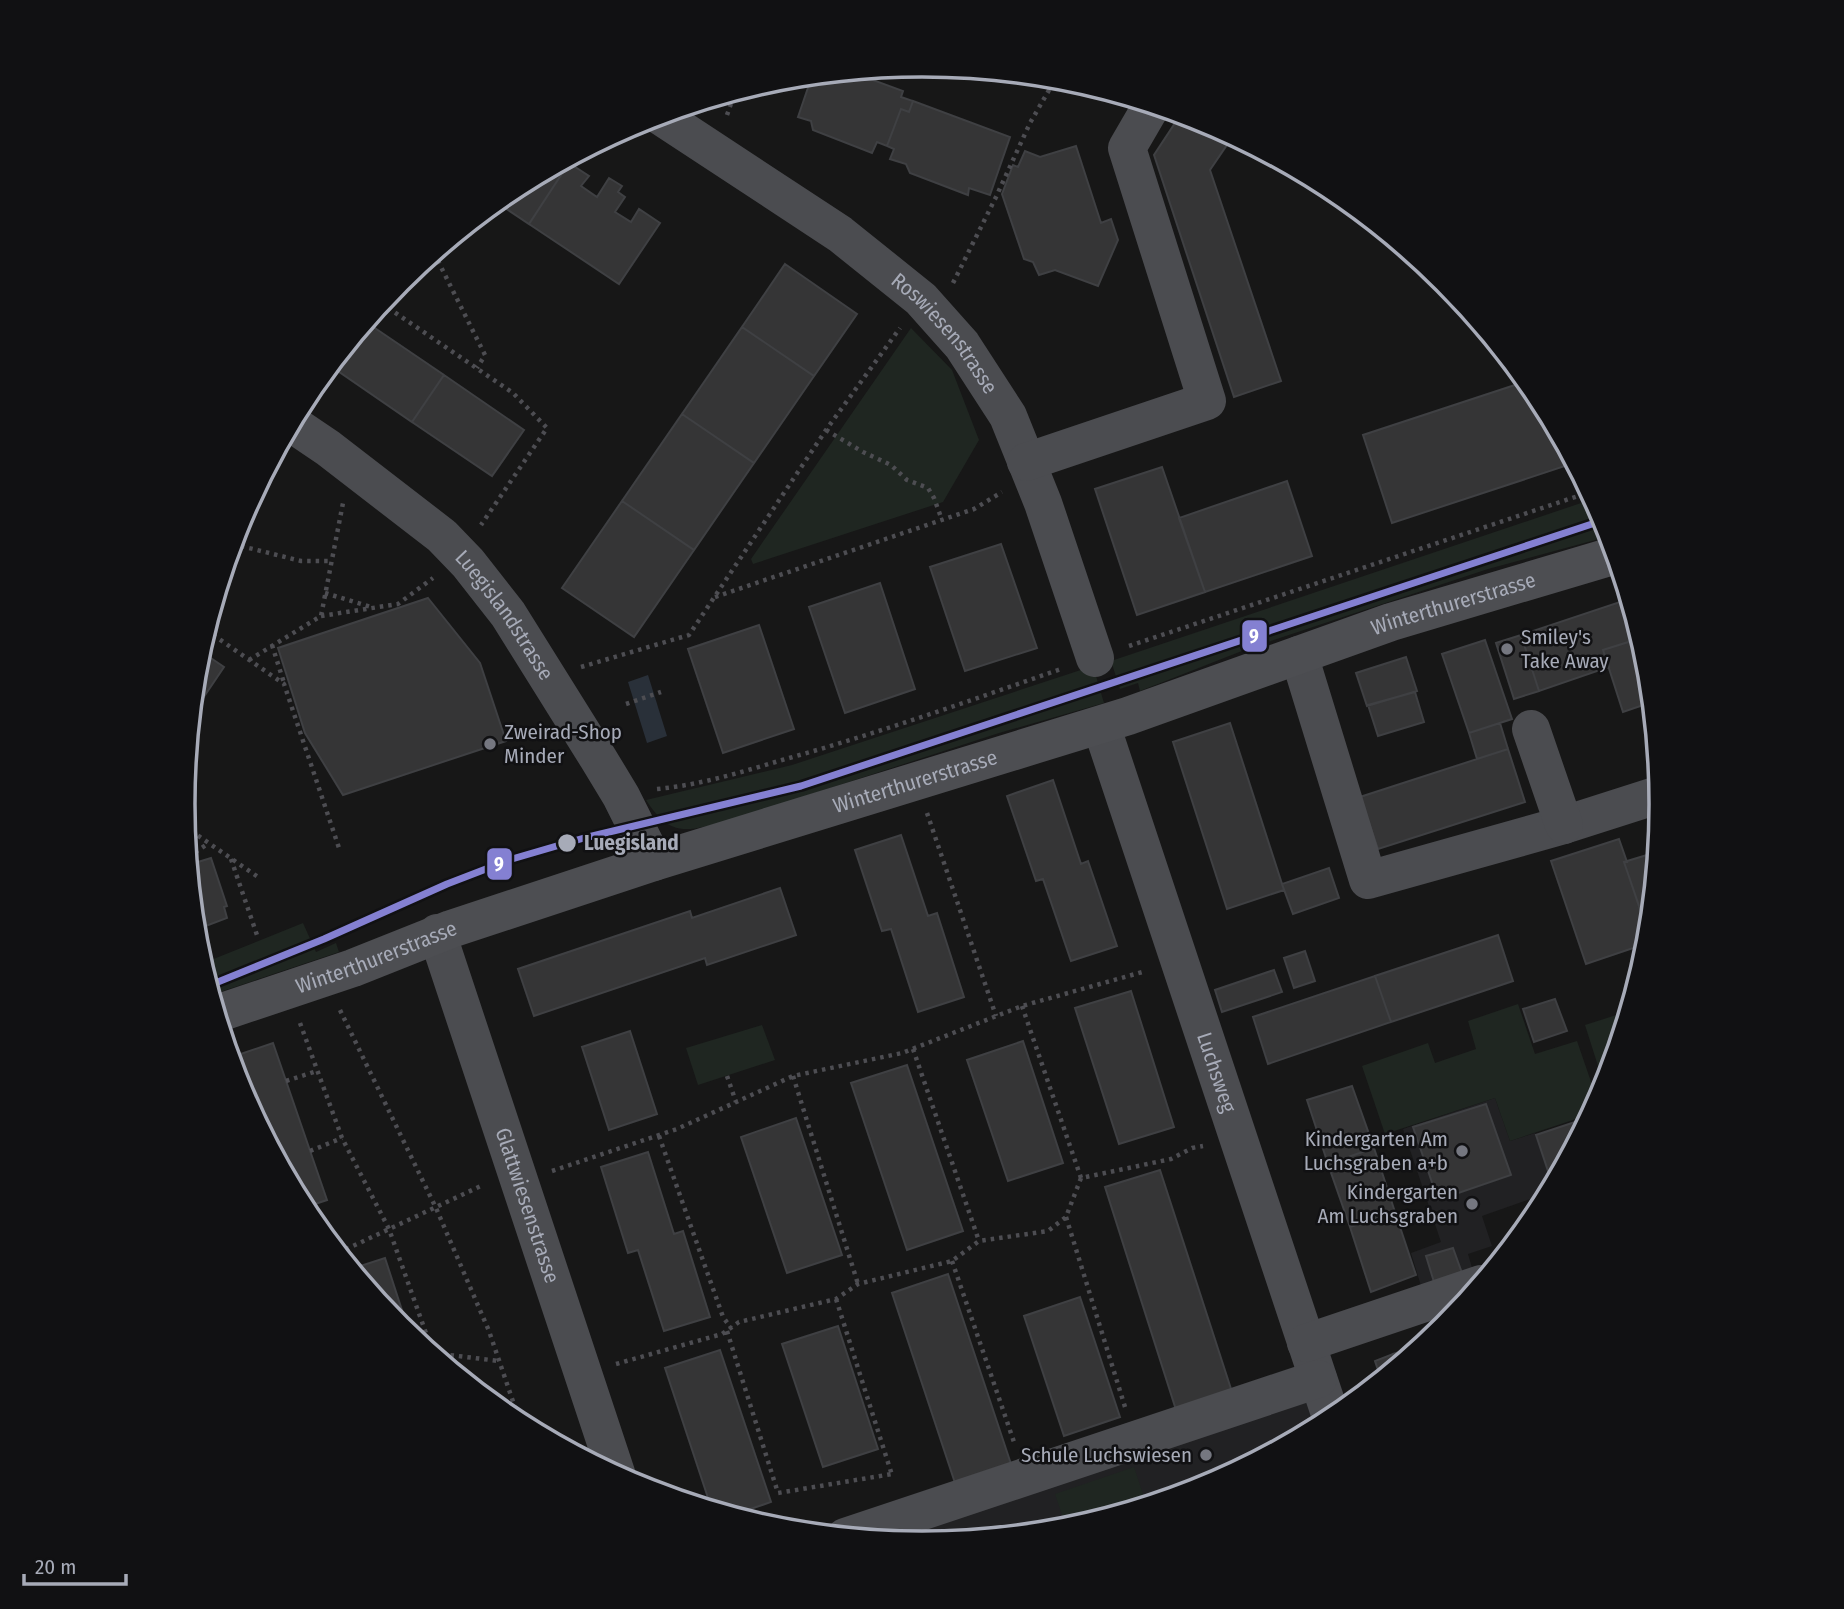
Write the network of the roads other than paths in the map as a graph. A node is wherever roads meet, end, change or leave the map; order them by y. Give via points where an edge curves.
1 (1147, 113) edge
2 (670, 122) edge
3 (299, 429) edge
4 (1028, 469) junction
5 (1606, 558) edge
6 (1299, 655) junction
7 (1095, 658) dead end
8 (1101, 724) junction
9 (1531, 729) dead end
10 (1650, 798) edge
11 (1564, 825) junction
12 (654, 862) junction
13 (437, 933) junction
14 (225, 1011) edge
15 (1463, 1290) edge
16 (1306, 1343) junction
17 (1318, 1379) junction
18 (1328, 1408) edge
19 (613, 1463) edge
20 (867, 1529) edge

1 - 4 street via 1127,148 1207,401
2 - 4 street, Roswiesenstrasse via 841,234 921,299 962,345 1009,416
3 - 12 street, Luegislandstrasse via 442,536 468,564 508,614 592,747
4 - 7 street, Roswiesenstrasse
5 - 6 main road, Winterthurerstrasse via 1391,622
6 - 8 main road, Winterthurerstrasse
6 - 11 street via 1368,880
8 - 12 main road, Winterthurerstrasse
8 - 16 street, Luchsweg
9 - 11 street
10 - 11 street
12 - 13 main road, Winterthurerstrasse
13 - 14 main road, Winterthurerstrasse via 353,968
13 - 19 street, Glattwiesenstrasse
15 - 16 street
16 - 17 street, Luchsweg
17 - 18 street, Luchsweg
17 - 20 street

